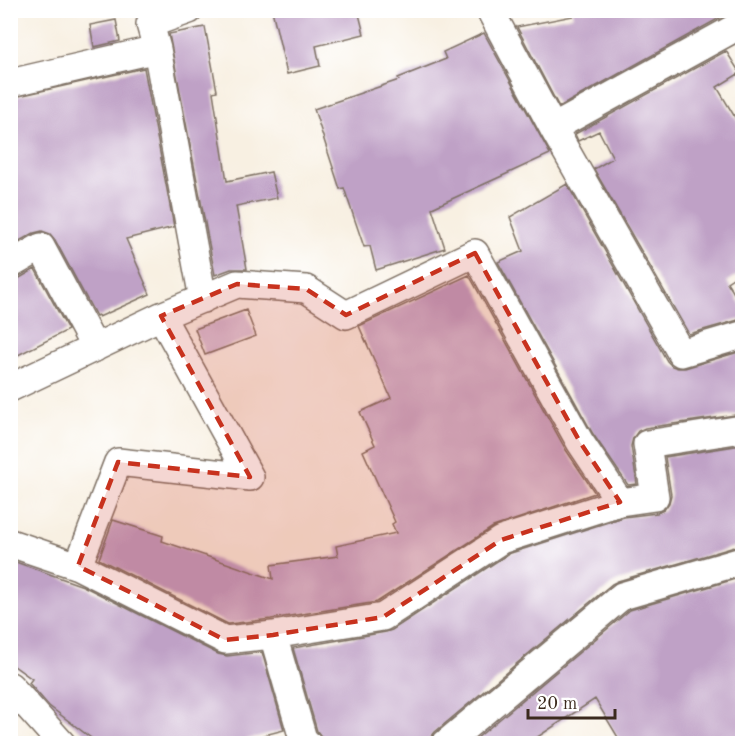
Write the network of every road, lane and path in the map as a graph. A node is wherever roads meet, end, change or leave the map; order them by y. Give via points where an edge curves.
1 (189, 10) edge
2 (490, 10) edge
3 (742, 24) edge
4 (157, 49) junction
5 (10, 83) edge
6 (553, 128) junction
7 (10, 265) edge
8 (203, 299) junction
9 (161, 316) junction
10 (742, 335) edge
11 (95, 348) junction
12 (10, 388) edge
13 (742, 429) edge
14 (620, 502) junction
15 (10, 543) edge
16 (742, 561) edge
17 (78, 566) junction
18 (273, 635) junction
19 (10, 686) edge
20 (62, 744) edge
21 (308, 744) edge
22 (445, 744) edge

1 - 4 street via 150,24
2 - 6 street
3 - 6 street
4 - 5 street
4 - 8 street
6 - 10 street via 681,352
7 - 11 street via 40,247
8 - 9 street
8 - 14 street via 237,284 306,289 346,315 475,253 580,442
9 - 11 street
9 - 17 street via 250,477 118,462
11 - 12 street
13 - 14 street via 647,444 655,497
14 - 18 street via 501,540 383,617
15 - 17 street
16 - 22 street via 622,596
17 - 18 street via 225,640
18 - 21 street via 303,739
19 - 20 street

